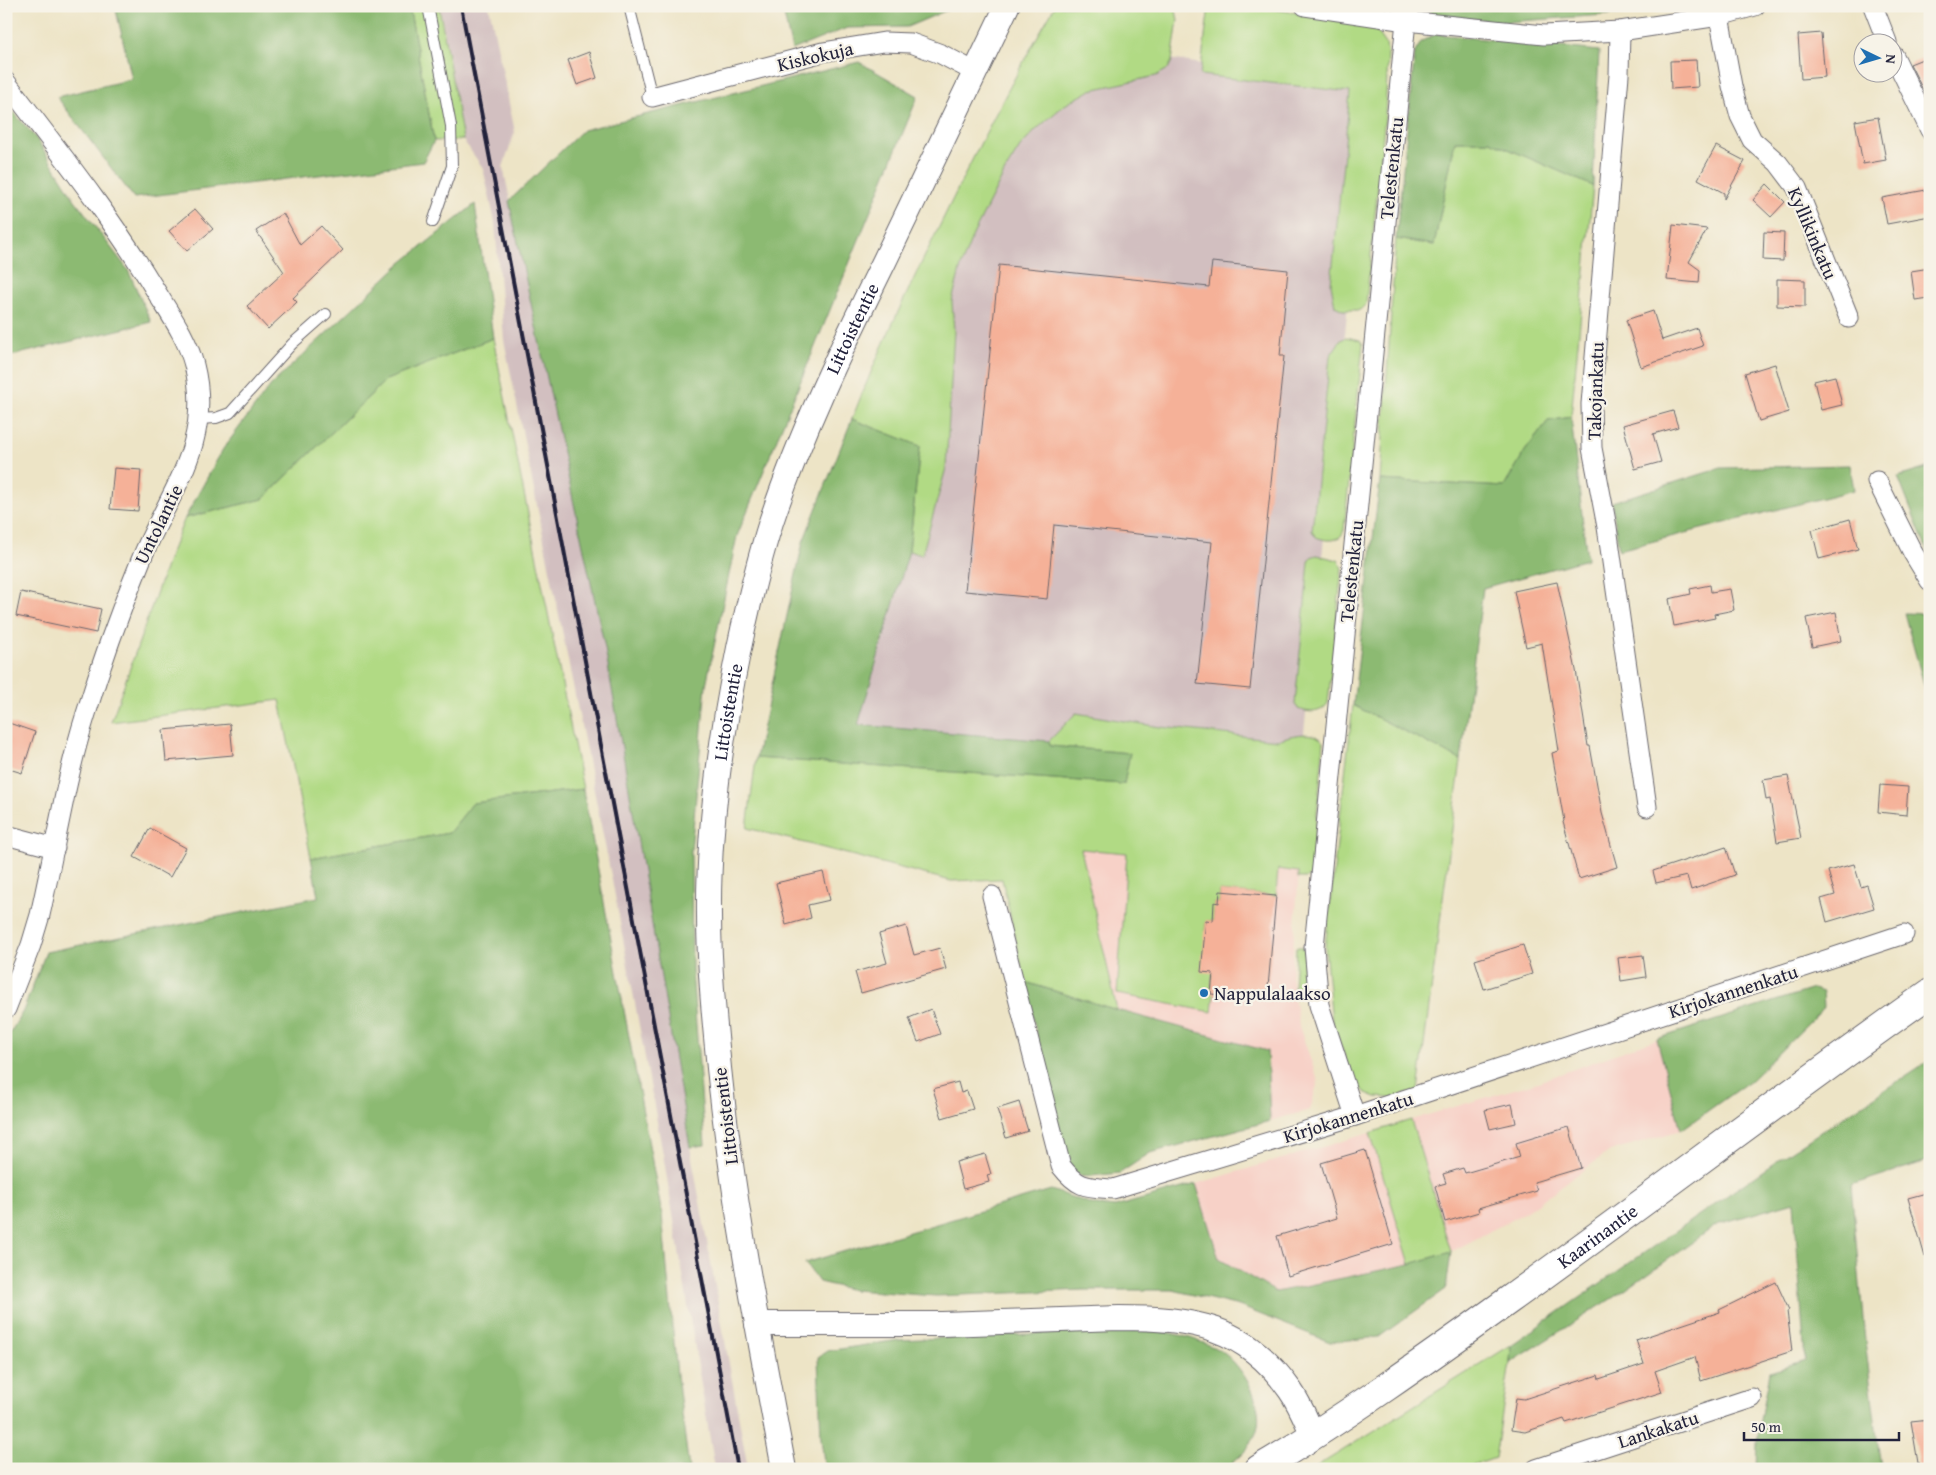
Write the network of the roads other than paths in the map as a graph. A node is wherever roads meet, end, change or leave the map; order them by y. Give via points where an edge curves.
1 (428, 6) edge
2 (629, 6) edge
3 (1007, 6) edge
4 (1305, 6) edge
5 (1755, 6) edge
6 (1873, 6) edge
7 (1408, 14) edge
8 (1719, 16) junction
9 (1620, 31) junction
10 (1883, 32) edge
11 (975, 72) junction
12 (1904, 77) edge
13 (6, 82) edge
14 (652, 97) joint
15 (1930, 130) edge
16 (433, 222) dead end
17 (326, 314) dead end
18 (1849, 318) dead end
19 (199, 419) junction
20 (1877, 481) dead end
21 (1930, 581) edge
22 (1646, 807) dead end
23 (6, 835) edge
24 (55, 848) junction
25 (992, 896) dead end
26 (1904, 934) dead end
27 (1930, 993) edge
28 (6, 1008) edge
29 (1355, 1116) junction
30 (757, 1324) junction
31 (1752, 1398) dead end
32 (1314, 1435) junction
33 (784, 1469) edge
34 (1259, 1469) edge
35 (1536, 1469) edge

1 - 16 lane via 451,126 452,166
2 - 14 lane
3 - 11 street, Littoistentie
4 - 7 street
5 - 8 street
6 - 10 street
7 - 9 street via 1544,35
7 - 29 street, Telestenkatu via 1314,948 1318,1005
8 - 9 street
8 - 18 street, Kyllikinkatu via 1740,116 1752,140 1778,163 1796,188
9 - 22 street, Takojankatu via 1592,404 1592,448 1607,527
11 - 14 street, Kiskokuja via 911,43 884,42 823,52
11 - 30 street, Littoistentie via 824,384 797,452 757,569 730,692 718,769 712,841 711,974 731,1171
12 - 15 street
13 - 19 street, Untolantie via 98,202 180,330 198,382
17 - 19 lane via 292,344 230,413
19 - 24 street, Untolantie via 188,463 128,590 86,711
20 - 21 street
23 - 24 street
24 - 28 street, Untolantie via 31,945
25 - 29 street, Kirjokannenkatu via 1061,1166 1072,1179 1088,1188 1112,1189
26 - 29 street, Kirjokannenkatu
27 - 32 main road, Kaarinantie via 1458,1337
30 - 32 street via 942,1324 1119,1318 1198,1323 1226,1333 1259,1354 1291,1391
30 - 33 street, Littoistentie
31 - 35 street, Lankakatu
32 - 34 main road, Kaarinantie

